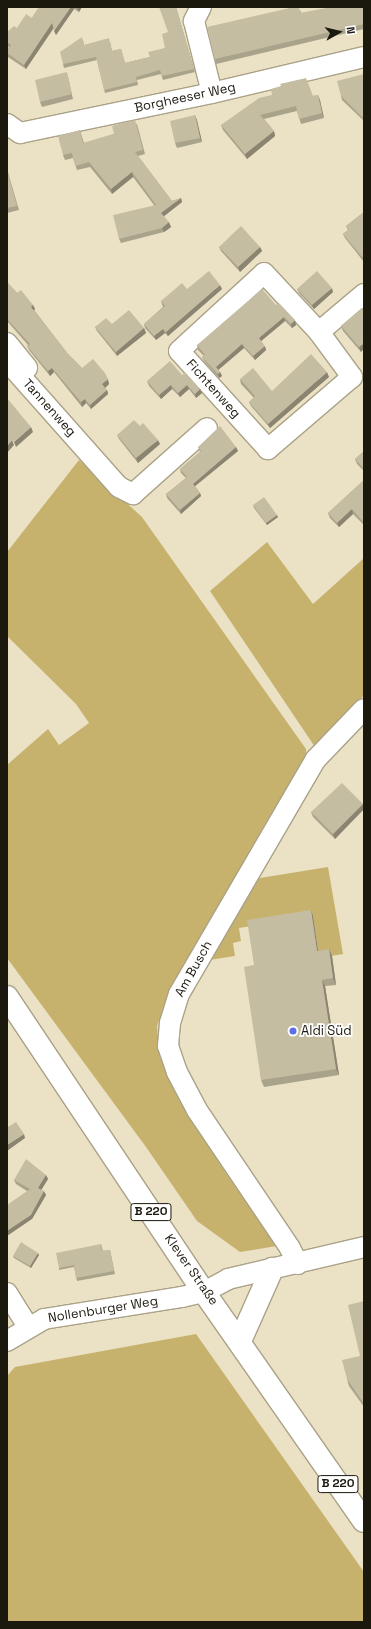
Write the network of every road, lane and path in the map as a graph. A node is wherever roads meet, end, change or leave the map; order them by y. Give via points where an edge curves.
1 (201, 7) edge
2 (364, 57) edge
3 (212, 93) junction
4 (7, 124) edge
5 (364, 294) edge
6 (319, 332) junction
7 (7, 343) edge
8 (7, 361) edge
9 (46, 391) dead end
10 (207, 428) dead end
11 (364, 708) edge
12 (7, 997) edge
13 (364, 1247) edge
14 (298, 1264) junction
15 (272, 1269) junction
16 (204, 1292) junction
17 (7, 1293) edge
18 (28, 1326) junction
19 (7, 1341) edge
20 (240, 1341) junction
21 (364, 1521) edge

1 - 3 street via 194,21
2 - 3 street, Borgheeser Weg
3 - 4 street, Borgheeser Weg via 20,133
5 - 6 street
6 - 6 street, Fichtenweg via 264,274 179,351 268,449 352,377
7 - 9 street, Tannenweg
8 - 10 street, Tannenweg via 119,488 133,494
11 - 14 street, Am Busch via 312,765 179,994 170,1023 168,1046 177,1072 194,1104 290,1248
12 - 16 main road, Klever Straße / B 220
13 - 14 street, Nollenburger Weg
14 - 15 street, Nollenburger Weg
15 - 16 street, Nollenburger Weg via 228,1279
15 - 20 main road
16 - 18 street, Nollenburger Weg via 44,1319
16 - 20 main road, Klever Straße / B 220
17 - 18 street
18 - 19 street, Nollenburger Weg
20 - 21 main road, Klever Straße / B 220

